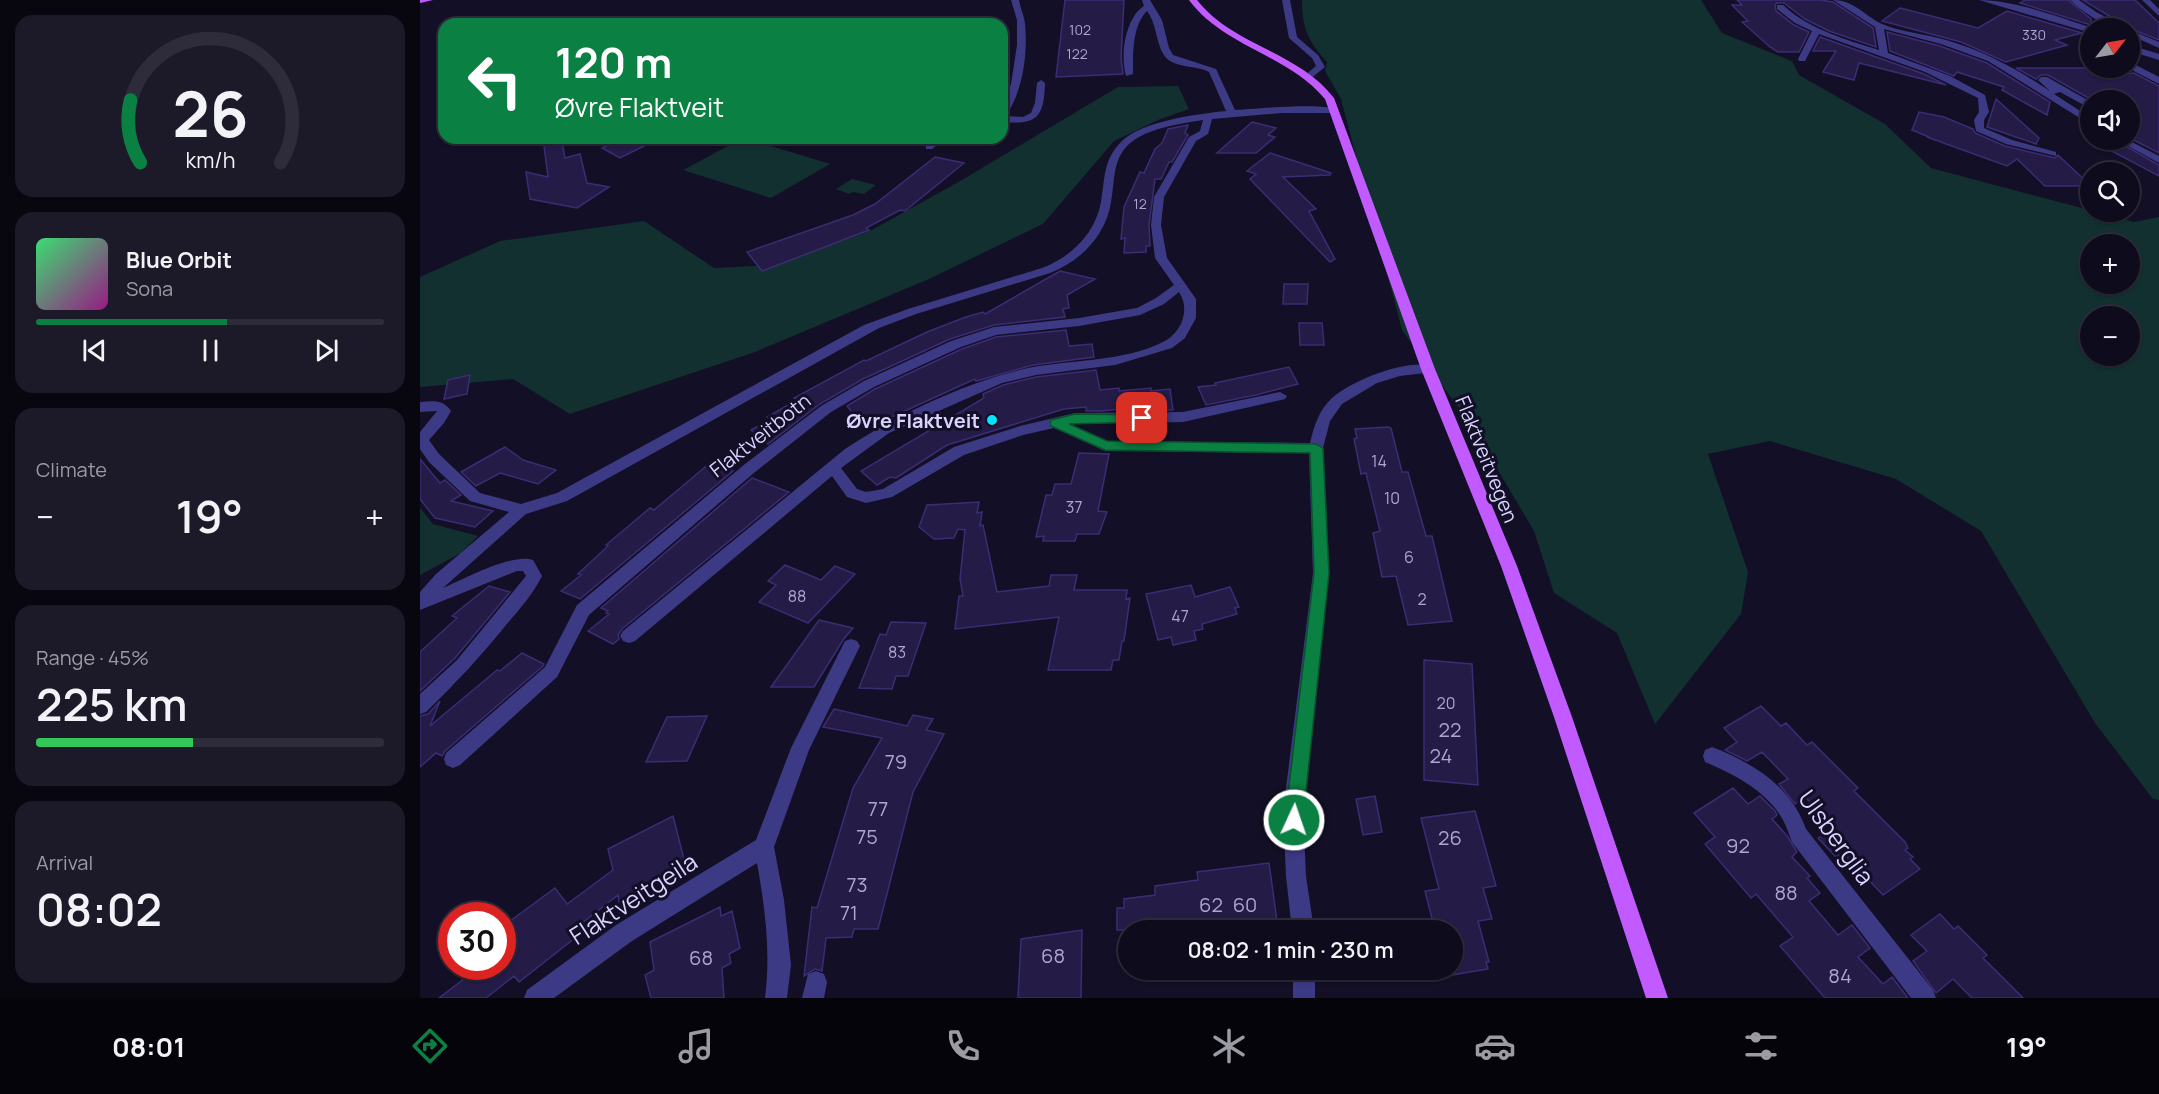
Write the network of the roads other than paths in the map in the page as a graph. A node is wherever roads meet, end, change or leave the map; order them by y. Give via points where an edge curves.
1 (429, 0) edge
2 (1015, 0) edge
3 (1193, 0) edge
4 (1286, 0) edge
5 (1837, 0) edge
6 (1983, 0) edge
7 (2008, 0) edge
8 (2074, 0) edge
9 (2146, 0) edge
10 (420, 1) edge
11 (1148, 3) edge
12 (1780, 8) dead end
13 (2013, 8) junction
14 (2036, 14) junction
15 (2159, 14) edge
16 (2102, 18) edge
17 (1880, 26) junction
18 (2080, 28) edge
19 (1817, 30) junction
20 (2140, 36) edge
21 (2080, 37) edge
22 (2159, 45) edge
23 (2140, 51) edge
24 (1884, 55) junction
25 (2159, 57) edge
26 (1802, 59) dead end
27 (2140, 70) edge
28 (1129, 74) dead end
29 (1307, 77) junction
30 (2159, 81) edge
31 (1041, 83) dead end
32 (2080, 100) edge
33 (1008, 108) edge
34 (2068, 108) junction
35 (1332, 110) junction
36 (1232, 114) junction
37 (2080, 115) edge
38 (1208, 117) junction
39 (1008, 118) edge
40 (933, 144) edge
41 (929, 147) dead end
42 (2140, 150) edge
43 (2052, 154) dead end
44 (2159, 160) edge
45 (1180, 286) junction
46 (1428, 369) junction
47 (1280, 396) dead end
48 (420, 408) edge
49 (1056, 423) junction
50 (1316, 448) junction
51 (834, 469) junction
52 (521, 510) junction
53 (420, 604) edge
54 (629, 636) dead end
55 (851, 646) dead end
56 (420, 706) edge
57 (1712, 756) dead end
58 (453, 759) dead end
59 (764, 848) junction
60 (1302, 920) edge
61 (1304, 980) edge
62 (535, 998) edge
63 (776, 998) edge
64 (1304, 998) edge
65 (1657, 998) edge
66 (1925, 998) edge

1 - 10 main road
2 - 33 street via 1021,20 1016,91
3 - 29 main road, Flaktveitvegen via 1215,23 1285,60
4 - 29 street via 1293,38 1321,67
5 - 17 street
6 - 13 street
7 - 13 street
8 - 16 street
9 - 15 street
11 - 28 street via 1131,34
11 - 36 street via 1158,21 1166,51 1175,60 1213,71
12 - 19 street via 1794,20
13 - 14 street
14 - 18 street
14 - 21 street via 2033,17 2043,24
17 - 24 street
17 - 34 street via 1932,38 1982,56
19 - 24 street
19 - 26 street
20 - 22 street
23 - 25 street
24 - 43 street via 1944,76 1982,97 1984,112 1979,129 1989,135
27 - 30 street
29 - 35 main road, Flaktveitvegen via 1324,90
31 - 39 street via 1041,108 1034,117 1018,121
32 - 34 street via 2042,80 2072,105
34 - 37 street
35 - 36 street, Flaktveitbotn
35 - 46 main road, Flaktveitvegen
36 - 38 street, Flaktveitbotn
38 - 45 street via 1205,132 1192,139 1159,197 1156,225 1161,258
38 - 52 street, Flaktveitbotn via 1169,122 1126,141 1114,155 1106,205 1097,227 1087,243 1065,262 879,323 562,497
40 - 41 street
42 - 44 street
45 - 51 street via 1190,299 1190,318 1181,335 1167,345 1115,361 998,379 884,430
45 - 58 street, Flaktveitbotn via 1140,311 994,331 956,344 869,384 826,409 583,610 551,672
46 - 50 street via 1372,380 1337,401 1323,420
46 - 65 main road, Flaktveitvegen via 1509,566
47 - 49 street via 1184,417 1075,418
48 - 52 street via 436,405 444,411 421,440 434,458 475,497
49 - 50 street via 1105,446
49 - 51 street via 959,451 887,493 866,498 852,493
50 - 60 street via 1321,573 1293,812
51 - 54 street
52 - 53 street, Flaktveitbotn via 442,578
53 - 56 street, Flaktveitbotn via 515,565 527,564 534,576 463,665
55 - 59 street via 800,748
57 - 66 street, Ulsberglia via 1774,795 1791,814 1799,835
59 - 62 street, Flaktveitgeila via 624,933
59 - 63 street via 779,954
61 - 64 street

